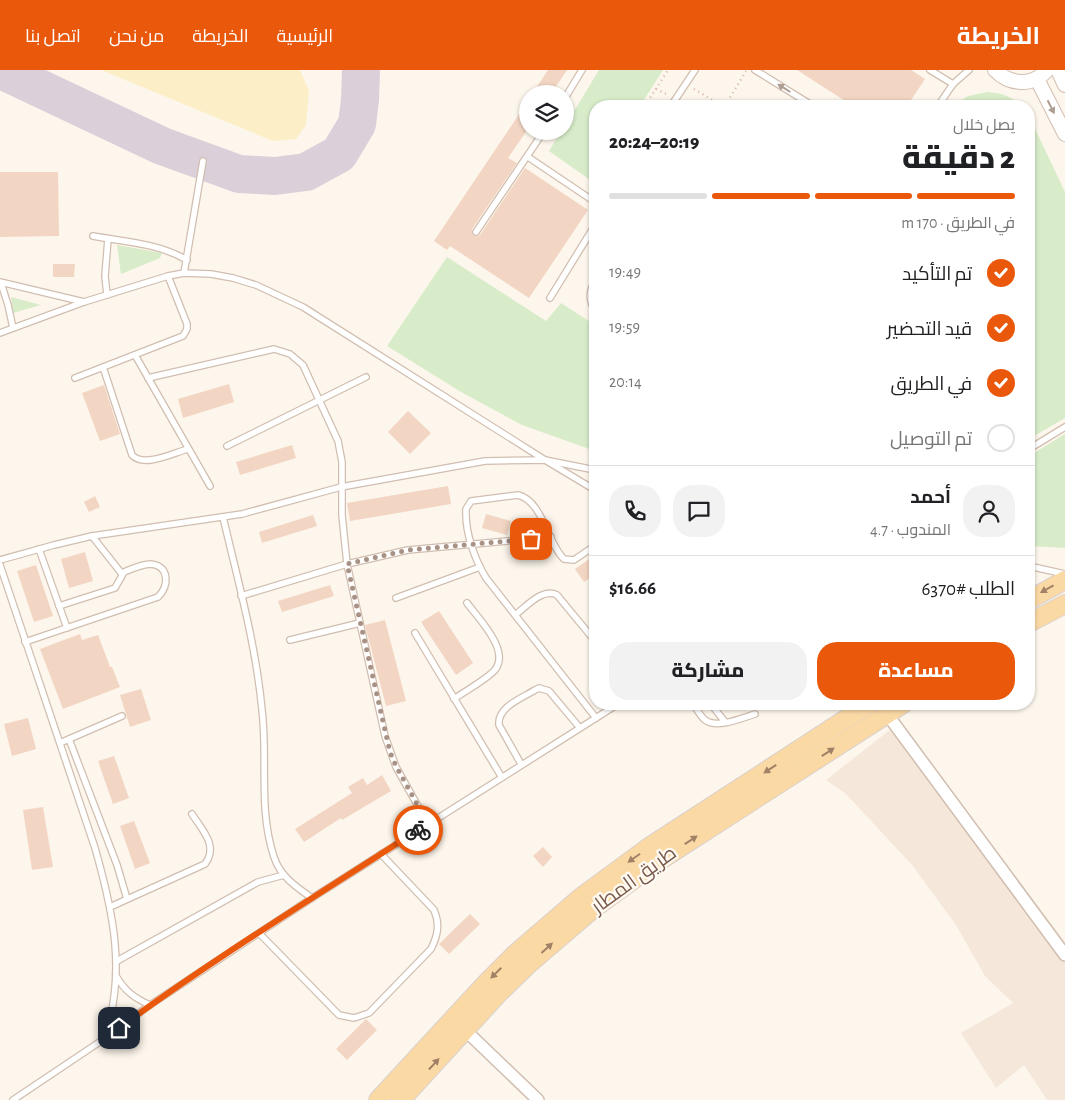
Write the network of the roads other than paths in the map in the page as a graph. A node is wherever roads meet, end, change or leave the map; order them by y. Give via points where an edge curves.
1 (582, 70) edge
2 (695, 70) edge
3 (756, 70) edge
4 (930, 70) edge
5 (969, 70) edge
6 (995, 70) edge
7 (1058, 70) edge
8 (1042, 74) edge
9 (953, 84) junction
10 (1065, 84) edge
11 (573, 85) edge
12 (675, 100) edge
13 (804, 100) edge
14 (942, 100) edge
15 (1065, 134) edge
16 (538, 140) edge
17 (528, 157) junction
18 (203, 161) dead end
19 (589, 198) edge
20 (476, 232) dead end
21 (589, 235) edge
22 (93, 236) dead end
23 (108, 239) junction
24 (186, 260) junction
25 (184, 273) junction
26 (168, 276) junction
27 (0, 282) edge
28 (108, 295) junction
29 (550, 298) dead end
30 (84, 302) junction
31 (13, 328) junction
32 (0, 333) edge
33 (135, 354) junction
34 (103, 367) junction
35 (366, 377) dead end
36 (75, 378) dead end
37 (148, 378) junction
38 (320, 400) junction
39 (1065, 427) edge
40 (227, 446) dead end
41 (1035, 446) edge
42 (188, 449) junction
43 (545, 460) junction
44 (589, 469) edge
45 (210, 486) dead end
46 (589, 486) edge
47 (341, 487) junction
48 (223, 517) junction
49 (92, 536) junction
50 (551, 537) junction
51 (471, 544) junction
52 (39, 549) junction
53 (589, 550) edge
54 (0, 560) edge
55 (347, 564) junction
56 (0, 565) edge
57 (480, 567) junction
58 (1035, 567) edge
59 (122, 574) junction
60 (1065, 574) edge
61 (1065, 580) edge
62 (241, 596) junction
63 (1035, 597) edge
64 (396, 598) dead end
65 (467, 603) dead end
66 (1065, 604) edge
67 (60, 606) junction
68 (515, 615) junction
69 (1035, 620) edge
70 (360, 623) junction
71 (67, 628) junction
72 (415, 633) dead end
73 (589, 634) edge
74 (290, 640) dead end
75 (25, 642) junction
76 (454, 699) junction
77 (588, 708) edge
78 (590, 710) edge
79 (609, 710) edge
80 (699, 710) edge
81 (716, 710) edge
82 (860, 710) edge
83 (893, 710) edge
84 (755, 714) dead end
85 (887, 714) junction
86 (122, 716) dead end
87 (596, 718) junction
88 (725, 722) junction
89 (580, 728) junction
90 (69, 739) junction
91 (60, 744) junction
92 (521, 764) junction
93 (502, 776) junction
94 (192, 814) dead end
95 (428, 824) junction
96 (381, 854) junction
97 (284, 875) junction
98 (312, 898) junction
99 (127, 900) junction
100 (110, 907) junction
101 (259, 933) junction
102 (1065, 956) edge
103 (117, 962) junction
104 (116, 976) junction
105 (150, 1005) junction
106 (465, 1030) junction
107 (104, 1039) junction
108 (13, 1100) edge
109 (378, 1100) edge
110 (401, 1100) edge
111 (538, 1100) edge

1 - 11 lane
2 - 12 lane
13 -> 3 lane
4 - 9 lane
5 - 9 lane
6 - 8 street via 1018,82
7 - 10 street
8 -> 15 street
9 - 14 lane
16 - 17 lane
17 - 19 lane
17 - 20 lane
18 - 24 lane
21 - 29 lane
22 - 23 lane
23 - 24 lane via 158,247
23 - 28 lane via 105,276
24 - 25 lane
25 - 26 lane
25 - 43 lane via 241,280 303,307
26 - 28 lane
26 - 33 lane via 187,324 186,333
27 - 30 lane
27 - 31 lane
28 - 30 lane
30 - 31 lane
31 - 32 lane
33 - 34 lane
33 - 37 lane
34 - 36 lane
34 - 42 lane via 136,459 148,461
35 - 38 lane
37 - 38 lane via 274,349 290,354 304,365
37 - 42 lane
38 - 40 lane
38 - 47 lane via 341,453
39 - 41 lane
42 - 45 lane
43 - 44 lane
43 - 46 lane
43 - 47 lane via 485,461
47 - 48 lane
47 - 55 lane
48 - 49 lane
48 - 62 lane
49 - 52 lane
49 - 59 lane
50 - 51 lane
50 - 51 lane via 533,504 518,495 467,504
50 - 53 lane via 562,557 568,561
51 - 55 lane via 408,550
51 - 57 lane
52 - 54 lane
52 - 67 lane
55 - 62 lane
55 - 70 lane
56 - 75 lane
57 - 64 lane
57 - 68 lane
58 - 60 lane
59 - 67 lane via 115,588
59 - 71 lane via 149,564 163,570 167,584 158,597
61 -> 63 main road
62 - 97 lane via 263,713 266,819 274,859
65 - 76 lane via 497,644 500,656 497,668
66 - 69 main road
67 - 71 lane
68 - 73 lane via 544,594 553,593
68 - 77 lane
70 - 74 lane
70 - 95 lane via 390,752
71 - 75 lane
72 - 76 lane
75 - 91 lane
76 - 93 lane
78 - 87 lane
79 - 87 lane
80 - 88 lane via 707,721
81 - 88 lane
82 -> 109 main road, طريق المطار via 649,847 580,897 486,983
83 - 85 main road, طريق المطار
84 - 88 lane
85 - 102 street
106 -> 85 main road, طريق المطار via 529,964 625,885
86 - 90 lane
87 - 89 lane
89 - 92 lane
89 - 92 lane via 549,691 535,690 502,711 499,720
90 - 91 lane
90 - 99 lane
91 - 100 lane via 95,848
92 - 93 lane
93 - 95 lane
94 - 99 lane via 211,845 209,859 199,868
95 - 96 lane
96 - 98 lane
96 - 101 lane via 434,910 438,930 431,949 369,1013 354,1018 332,1010
97 - 98 lane
97 - 103 lane via 258,882
98 - 101 lane
99 - 100 lane
100 - 103 lane
101 - 105 lane
103 - 104 lane
104 - 105 lane via 124,989
104 - 107 lane via 112,1014
105 - 107 lane
110 -> 106 main road, طريق المطار
106 - 111 street
107 - 108 lane

